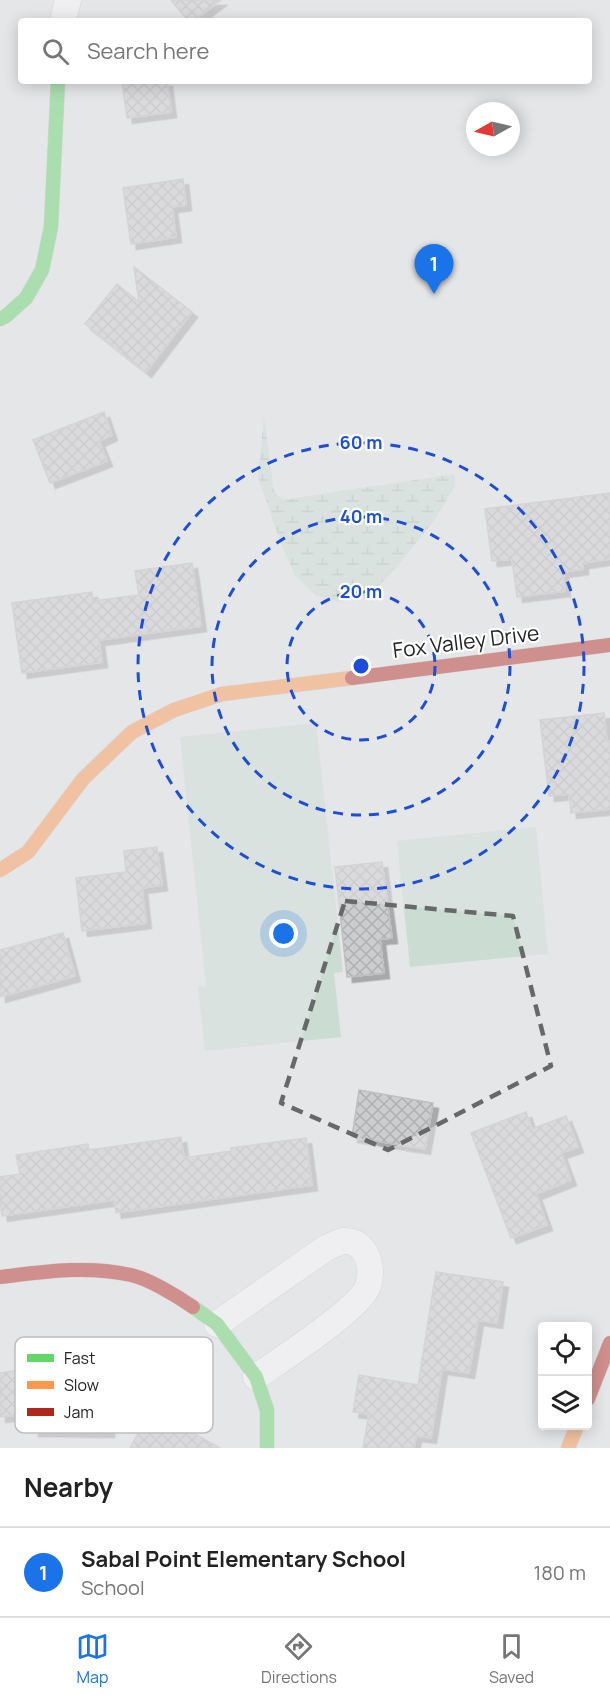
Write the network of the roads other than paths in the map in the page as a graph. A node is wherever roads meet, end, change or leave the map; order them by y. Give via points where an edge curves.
1 (68, 0) edge
2 (64, 18) edge
3 (58, 84) edge
4 (0, 319) edge
5 (610, 645) edge
6 (0, 870) edge
7 (0, 1277) edge
8 (217, 1324) junction
9 (610, 1343) edge
10 (256, 1377) junction
11 (592, 1389) edge
12 (575, 1430) edge
13 (267, 1448) edge
14 (568, 1448) edge

1 - 2 street
3 - 4 street via 51,227 42,270 26,298
5 - 6 street, Fox Valley Drive via 222,694 174,711 132,732 83,779 28,852
7 - 8 street via 76,1269 132,1275 175,1294
8 - 10 street
8 - 10 street via 326,1248 343,1241 357,1244 367,1254 371,1270 368,1288 349,1310
9 - 11 street
10 - 13 street via 267,1410
12 - 14 street

